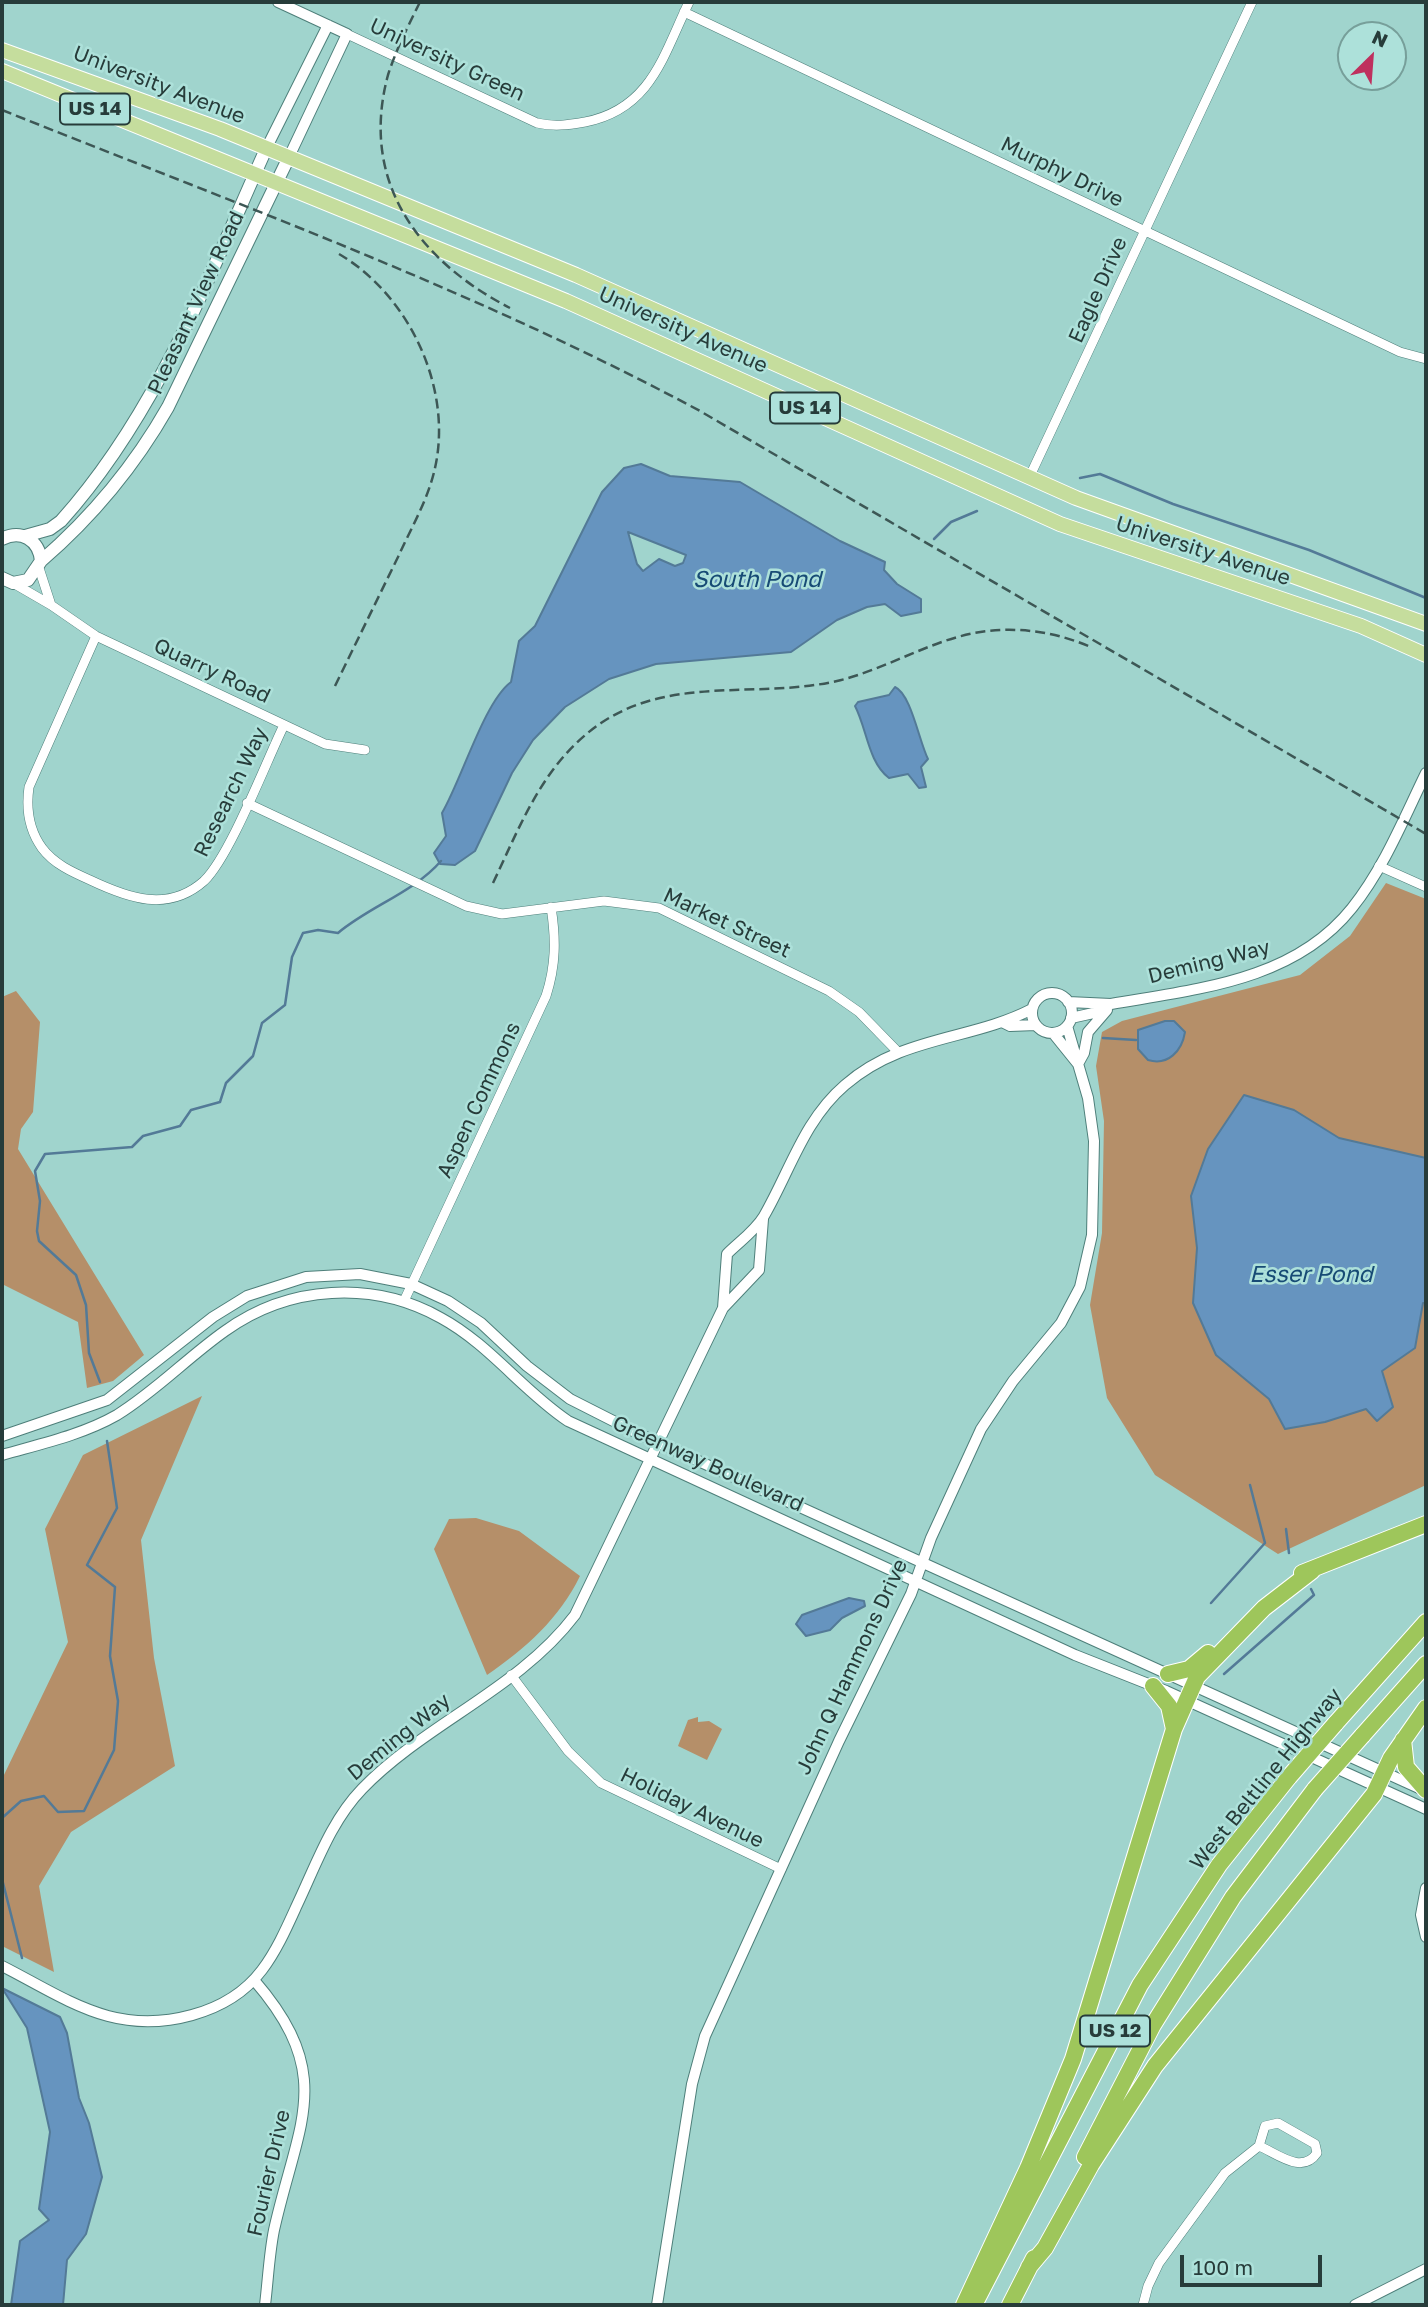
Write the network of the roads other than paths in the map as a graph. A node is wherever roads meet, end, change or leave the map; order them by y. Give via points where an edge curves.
1 (278, 2) edge
2 (689, 2) edge
3 (1252, 2) edge
4 (684, 12) junction
5 (328, 25) junction
6 (346, 34) junction
7 (2, 50) edge
8 (2, 71) edge
9 (266, 149) junction
10 (288, 159) junction
11 (255, 175) junction
12 (275, 183) junction
13 (1144, 231) junction
14 (1426, 359) edge
15 (1029, 478) junction
16 (25, 536) junction
17 (2, 539) edge
18 (40, 565) junction
19 (6, 581) edge
20 (51, 605) junction
21 (1426, 624) edge
22 (96, 636) junction
23 (1426, 655) edge
24 (284, 725) junction
25 (365, 750) dead end
26 (1426, 773) edge
27 (247, 803) junction
28 (1379, 866) junction
29 (1414, 881) junction
30 (1426, 882) edge
31 (1426, 887) edge
32 (551, 907) junction
33 (1068, 1002) junction
34 (1111, 1004) junction
35 (1032, 1009) junction
36 (1069, 1022) junction
37 (1004, 1023) junction
38 (1036, 1025) junction
39 (1053, 1033) junction
40 (897, 1051) junction
41 (1077, 1064) junction
42 (762, 1219) junction
43 (411, 1284) junction
44 (404, 1301) junction
45 (723, 1308) junction
46 (2, 1436) edge
47 (659, 1443) junction
48 (2, 1455) edge
49 (651, 1460) junction
50 (1426, 1524) edge
51 (922, 1562) junction
52 (1312, 1571) junction
53 (915, 1581) junction
54 (1426, 1622) edge
55 (1426, 1664) edge
56 (511, 1675) junction
57 (1168, 1675) junction
58 (1153, 1686) junction
59 (1189, 1693) junction
60 (1426, 1708) edge
61 (1174, 1729) junction
62 (1404, 1740) junction
63 (1382, 1780) junction
64 (1426, 1791) edge
65 (1426, 1809) edge
66 (781, 1869) junction
67 (1426, 1888) edge
68 (1426, 1937) edge
69 (2, 1966) edge
70 (254, 1980) junction
71 (1258, 2146) junction
72 (1029, 2267) junction
73 (1426, 2270) edge
74 (265, 2305) edge
75 (657, 2305) edge
76 (964, 2305) edge
77 (974, 2305) edge
78 (1010, 2305) edge
79 (1143, 2305) edge
80 (1355, 2305) edge

1 - 5 street, University Green
2 - 4 street
3 - 13 street, Eagle Drive
4 - 6 street, University Green via 645,89 606,117 560,126 537,123
4 - 13 street, Murphy Drive
5 - 6 street, University Green
5 - 9 street, Pleasant View Road
6 - 10 street, Pleasant View Road
7 - 9 main road, University Avenue / US 14
8 - 11 main road, University Avenue / US 14
9 - 10 main road, University Avenue / US 14
9 - 11 main road, Pleasant View Road
10 - 12 main road, Pleasant View Road
10 - 15 main road, University Avenue / US 14 via 576,275
11 - 12 main road, University Avenue / US 14
11 - 16 main road, Pleasant View Road via 151,399 125,442 61,521
12 - 18 main road, Pleasant View Road via 147,445 104,499
12 - 23 main road, University Avenue / US 14 via 566,301 1060,524 1320,611
13 - 14 street, Murphy Drive via 1400,352
13 - 15 street, Eagle Drive
15 - 21 main road, University Avenue / US 14 via 1145,525
16 - 17 main road, Pleasant View Road
16 - 18 main road via 37,546
18 - 19 main road, Pleasant View Road via 29,580
18 - 20 street
19 - 20 street, Quarry Road
20 - 22 street, Quarry Road
22 - 24 street, Quarry Road
22 - 27 street, Research Way via 29,787 30,822 46,853 66,869 113,892 146,901 168,899 206,879
24 - 25 street, Quarry Road via 335,747
24 - 27 street, Research Way
26 - 28 street, Deming Way
27 - 32 street, Market Street via 467,906 502,914
28 - 29 street
28 - 34 street, Deming Way via 1340,922 1295,957 1247,977
29 - 30 street
29 - 31 street
32 - 40 street, Market Street via 621,901 659,908 829,991 859,1012
32 - 43 street, Aspen Commons via 556,941 546,996
33 - 34 street, Deming Way
33 - 35 street via 1046,994
33 - 36 street
34 - 36 street, Deming Way
34 - 41 street via 1088,1032
35 - 37 street, Deming Way
35 - 38 street
36 - 39 street
36 - 41 street, John Q Hammons Drive
37 - 38 street, Deming Way
37 - 40 street, Deming Way
38 - 39 street
39 - 41 street, John Q Hammons Drive
40 - 42 street, Deming Way via 845,1084 824,1106
41 - 51 street, John Q Hammons Drive via 1094,1141 1092,1235 1085,1272 1072,1306 990,1412
42 - 45 street, Deming Way via 727,1254
42 - 45 street, Deming Way via 760,1270
43 - 44 street, Aspen Commons
43 - 46 street, Greenway Boulevard via 360,1274 306,1277 269,1287 213,1317 107,1399
43 - 47 street, Greenway Boulevard via 465,1310 570,1399
44 - 48 street, Greenway Boulevard via 339,1292 262,1309 222,1333 145,1396 98,1425
44 - 49 street, Greenway Boulevard via 462,1331 568,1421
45 - 47 street, Deming Way
47 - 49 street, Deming Way
47 - 51 street, Greenway Boulevard
49 - 53 street, Greenway Boulevard
49 - 56 street, Deming Way via 575,1615 554,1642
50 - 52 highway
51 - 53 street, John Q Hammons Drive
51 - 57 street, Greenway Boulevard
52 - 57 highway via 1301,1573 1272,1594 1189,1669
52 - 59 highway via 1264,1608
53 - 58 street, Greenway Boulevard
53 - 66 street, John Q Hammons Drive
54 - 77 highway, West Beltline Highway / US 12, bridge via 1289,1777 1219,1865 1140,1985
55 - 72 highway, US 12, bridge via 1315,1789 1233,1896 1153,2025
56 - 66 street, Holiday Avenue via 568,1751 601,1783
56 - 70 street, Deming Way via 396,1760 355,1797 333,1830 277,1947
57 - 59 street, Greenway Boulevard
58 - 59 street, Greenway Boulevard
58 - 61 highway via 1169,1706
59 - 61 highway
59 - 63 street, Greenway Boulevard
59 - 63 street, Greenway Boulevard
60 - 62 highway
61 - 76 highway via 1073,2059
62 - 63 highway
62 - 64 highway via 1407,1769
63 - 64 street, Greenway Boulevard
63 - 65 street, Greenway Boulevard
63 - 72 highway via 1155,2066
66 - 75 street, John Q Hammons Drive via 701,2047
67 - 68 street via 1420,1915
69 - 70 street, Deming Way via 105,2015 139,2021 196,2014 229,1999
70 - 74 street, Fourier Drive via 286,2019 300,2055 305,2092 274,2232
71 - 71 street via 1301,2165 1311,2162 1317,2153 1315,2144 1278,2123 1265,2126
71 - 79 street via 1225,2173 1197,2209 1156,2269
72 - 78 highway, US 12
73 - 80 street

